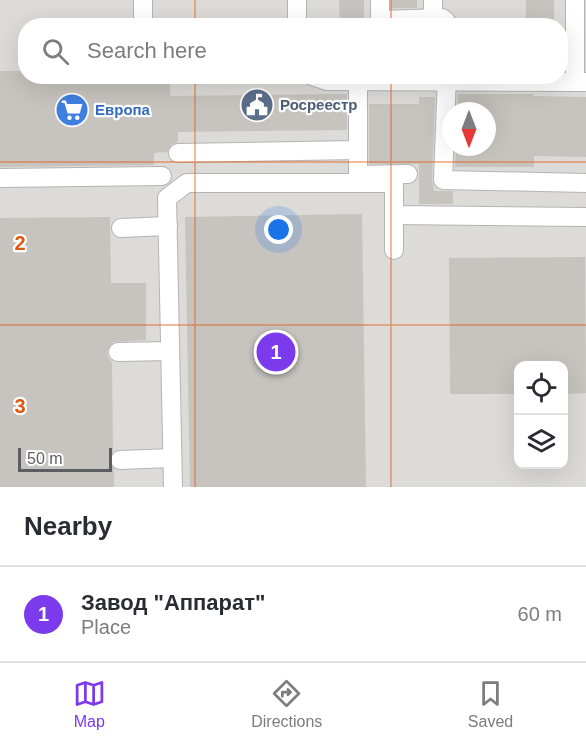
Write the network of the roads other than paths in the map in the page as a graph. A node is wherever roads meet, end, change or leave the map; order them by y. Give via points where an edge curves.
1 (143, 0) edge
2 (297, 0) edge
3 (380, 0) edge
4 (434, 0) edge
5 (575, 0) edge
6 (586, 0) edge
7 (143, 18) edge
8 (297, 18) edge
9 (380, 18) edge
10 (439, 18) edge
11 (581, 31) edge
12 (581, 82) edge
13 (358, 84) edge
14 (447, 84) edge
15 (358, 150) junction
16 (178, 153) dead end
17 (408, 174) dead end
18 (162, 176) dead end
19 (0, 178) edge
20 (586, 183) edge
21 (394, 215) junction
22 (586, 217) edge
23 (168, 226) junction
24 (121, 228) dead end
25 (394, 250) dead end
26 (170, 351) junction
27 (118, 352) dead end
28 (172, 458) junction
29 (120, 459) dead end
30 (173, 487) edge

1 - 7 lane
2 - 8 lane
3 - 9 lane
4 - 10 lane
5 - 6 lane
5 - 11 lane
11 - 12 lane
13 - 15 lane
14 - 20 lane via 444,180
15 - 16 lane
15 - 17 lane via 358,175
18 - 19 lane
21 - 22 lane
21 - 23 lane via 394,183 187,183 167,198
21 - 25 lane
23 - 24 lane
23 - 26 lane
26 - 27 lane
26 - 28 lane
28 - 29 lane
28 - 30 lane

